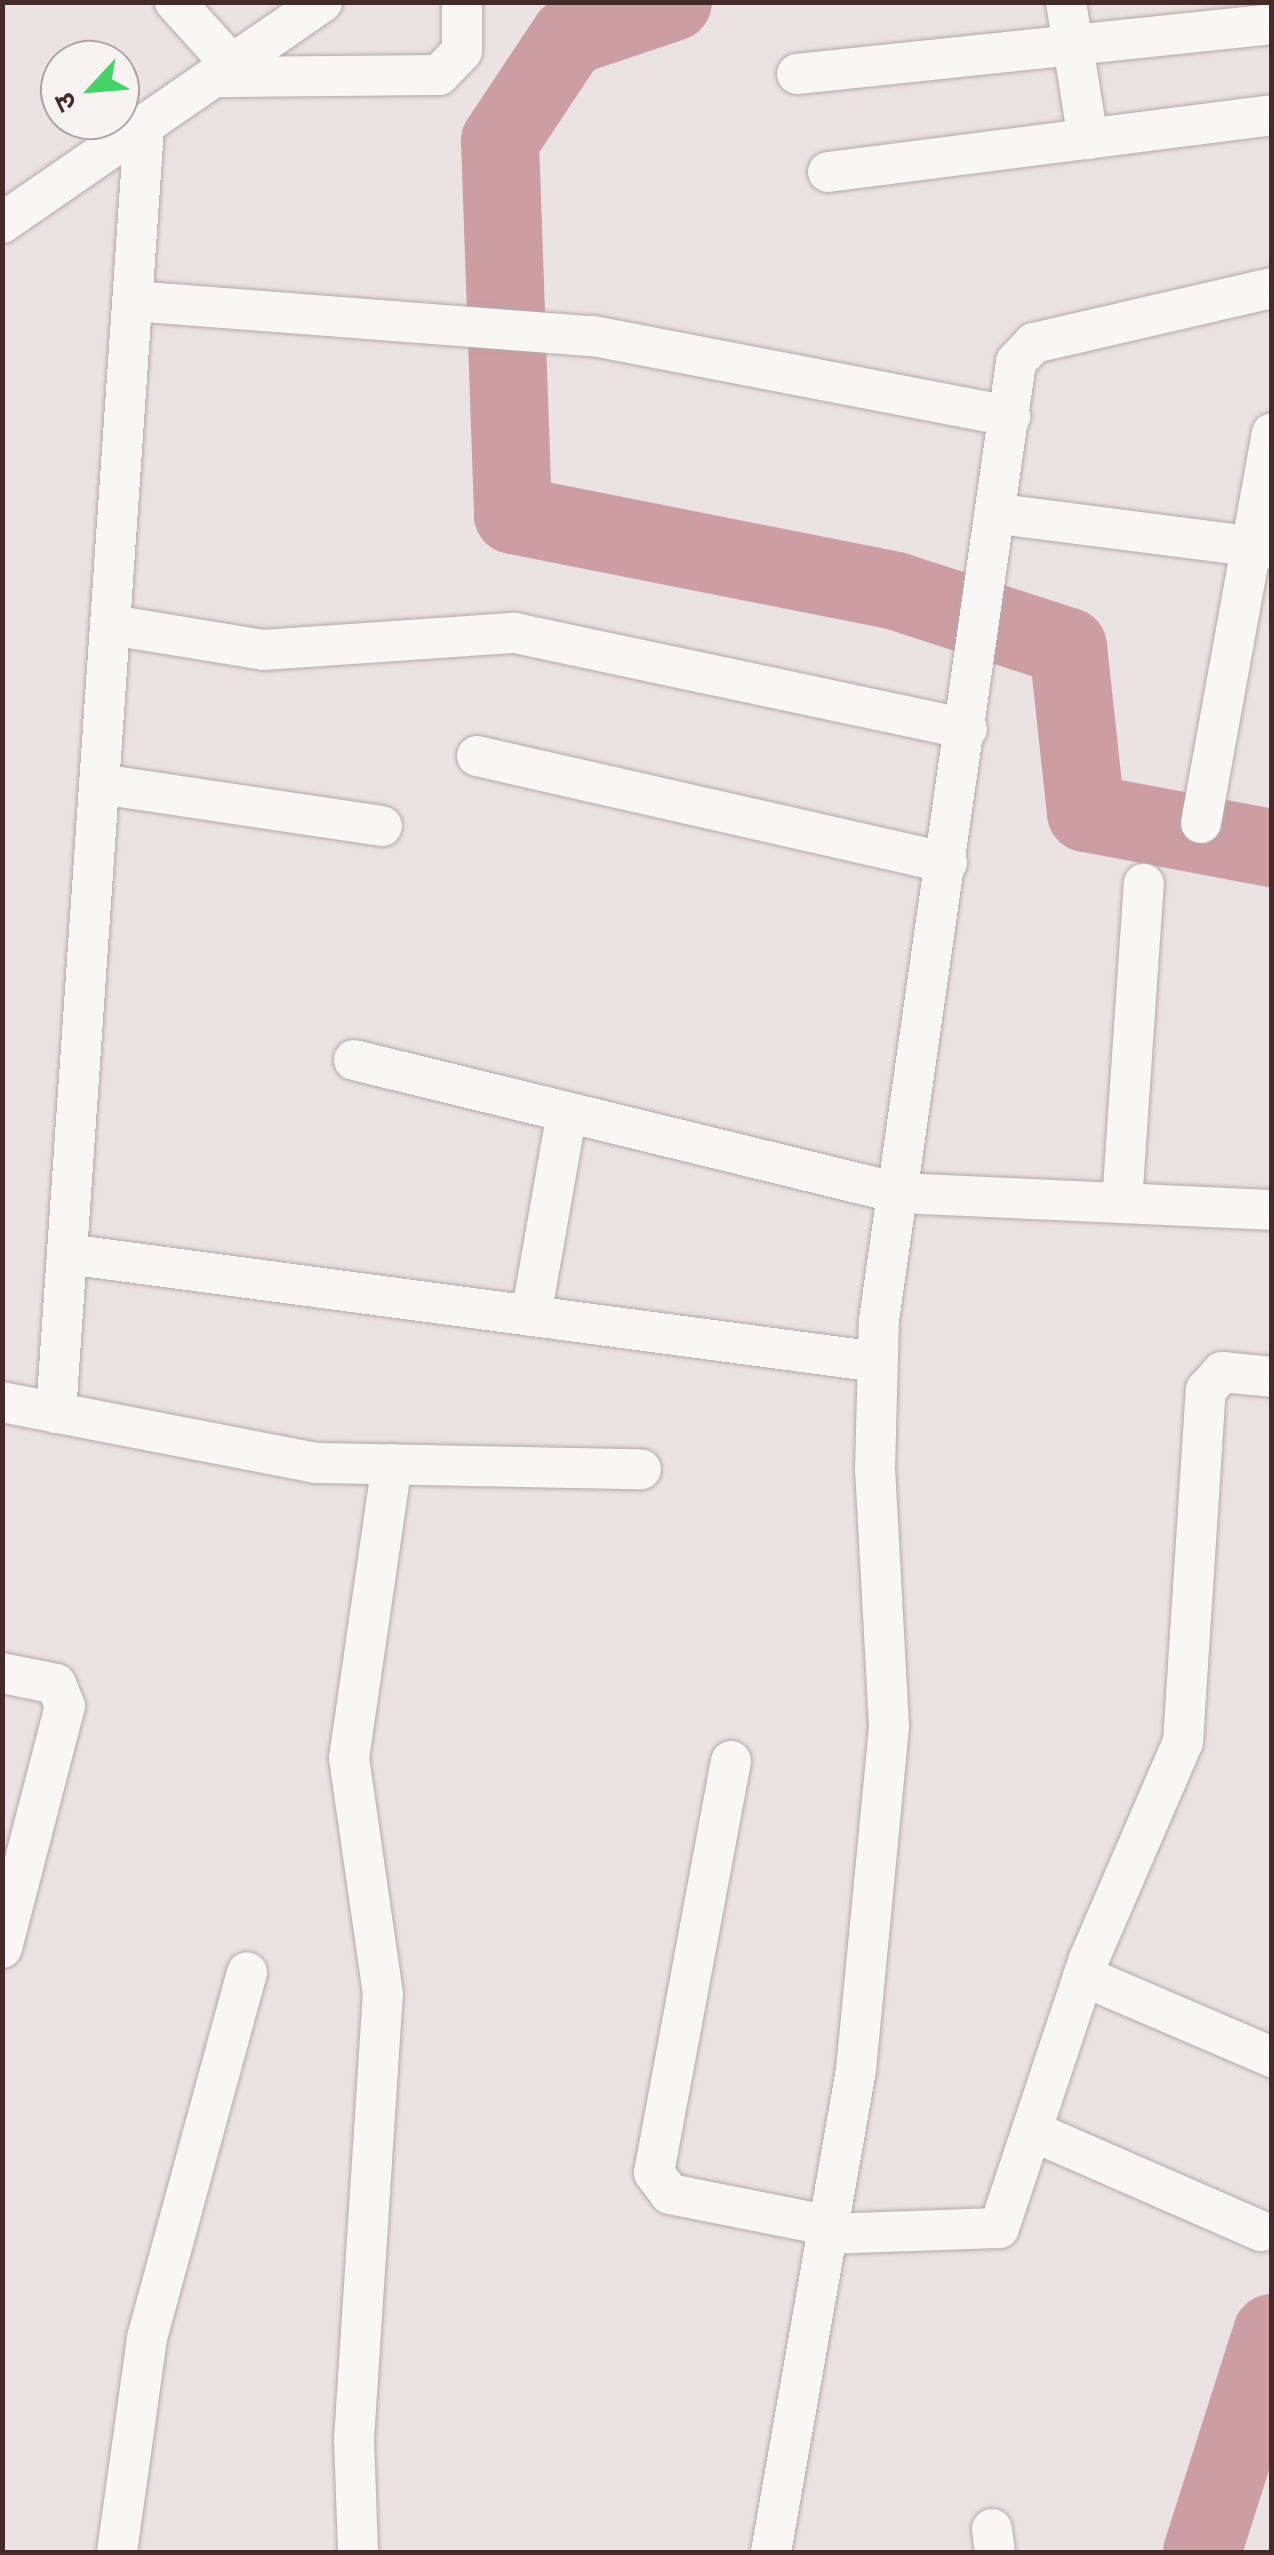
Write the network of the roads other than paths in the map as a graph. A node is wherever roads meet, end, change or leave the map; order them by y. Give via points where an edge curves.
1 (175, 2) edge
2 (322, 2) edge
3 (462, 2) edge
4 (1066, 2) edge
5 (1272, 24) edge
6 (1069, 46) junction
7 (226, 71) junction
8 (797, 74) dead end
9 (1272, 116) edge
10 (144, 128) junction
11 (1088, 139) junction
12 (828, 172) dead end
13 (2, 223) edge
14 (1272, 288) edge
15 (133, 301) junction
16 (1010, 416) junction
17 (1272, 432) edge
18 (999, 514) junction
19 (1261, 548) edge
20 (111, 625) junction
21 (967, 729) junction
22 (477, 756) dead end
23 (100, 784) junction
24 (1201, 823) dead end
25 (382, 826) dead end
26 (947, 863) junction
27 (1144, 884) dead end
28 (354, 1060) dead end
29 (567, 1112) junction
30 (898, 1193) junction
31 (1122, 1203) junction
32 (1272, 1210) edge
33 (67, 1254) junction
34 (531, 1316) junction
35 (877, 1362) junction
36 (1272, 1377) edge
37 (2, 1402) edge
38 (56, 1413) junction
39 (392, 1464) junction
40 (641, 1469) dead end
41 (2, 1673) edge
42 (731, 1761) dead end
43 (2, 1948) edge
44 (248, 1972) dead end
45 (1083, 1976) junction
46 (1272, 2057) edge
47 (1032, 2130) junction
48 (826, 2229) junction
49 (1260, 2230) dead end
50 (117, 2552) edge
51 (358, 2552) edge
52 (772, 2552) edge

1 - 7 street
2 - 7 street
3 - 7 street via 462,51 439,75
4 - 6 street
5 - 6 street
6 - 8 street
6 - 11 street
7 - 10 street
9 - 11 street
10 - 13 street
10 - 15 street
11 - 12 street
14 - 16 street via 1034,343 1016,362
15 - 16 street via 593,336
15 - 20 street
16 - 18 street
17 - 19 street
18 - 19 street
18 - 21 street
19 - 24 street
20 - 21 street via 263,650 516,633
20 - 23 street
21 - 26 street
22 - 26 street
23 - 25 street
23 - 33 street
26 - 30 street
27 - 31 street
28 - 29 street
29 - 30 street
29 - 34 street
30 - 31 street
30 - 35 street
31 - 32 street
33 - 34 street
33 - 38 street
34 - 35 street
35 - 48 street via 889,1726 856,2070
36 - 45 street via 1222,1372 1206,1390 1183,1742
37 - 38 street
38 - 39 street via 315,1463
39 - 40 street
39 - 51 street via 349,1758 383,1994 354,2440
41 - 43 street via 56,1684 66,1706
42 - 48 street via 654,2173 670,2194
44 - 50 street via 147,2338
45 - 46 street
45 - 47 street
47 - 48 street via 1000,2228
47 - 49 street
48 - 52 street

